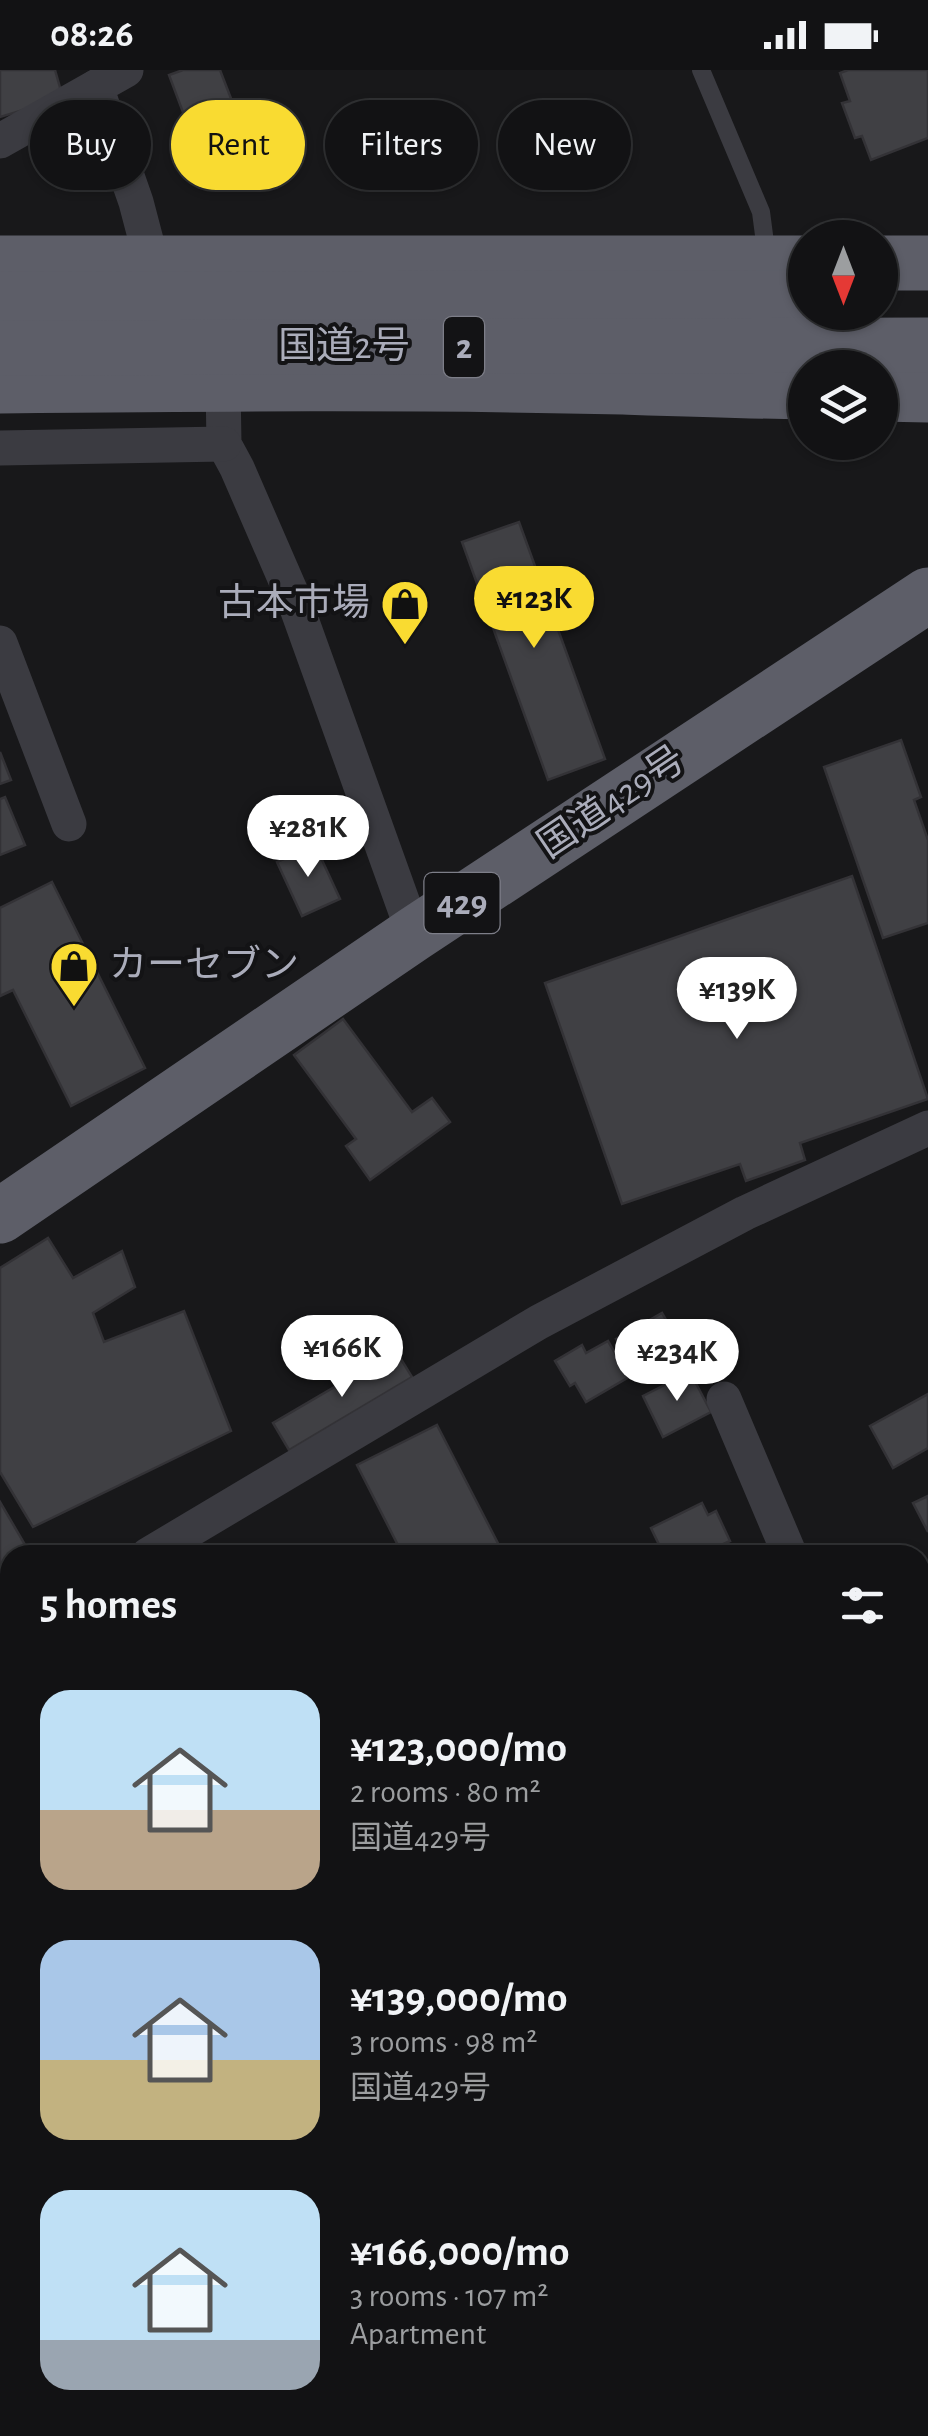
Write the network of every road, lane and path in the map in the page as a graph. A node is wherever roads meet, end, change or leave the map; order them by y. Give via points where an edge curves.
1 (701, 70) edge
2 (106, 90) edge
3 (0, 141) edge
4 (152, 263) junction
5 (898, 263) edge
6 (928, 263) edge
7 (0, 264) edge
8 (788, 270) edge
9 (788, 275) edge
10 (788, 275) edge
11 (0, 298) edge
12 (898, 298) edge
13 (928, 298) edge
14 (928, 345) edge
15 (0, 348) edge
16 (223, 384) junction
17 (0, 386) edge
18 (788, 392) edge
19 (898, 394) edge
20 (928, 395) edge
21 (224, 444) junction
22 (0, 448) edge
23 (928, 596) edge
24 (0, 643) edge
25 (69, 824) dead end
26 (414, 934) junction
27 (928, 1128) edge
28 (0, 1216) edge
29 (724, 1399) dead end
30 (165, 1545) edge
31 (786, 1545) edge

1 - 8 lane via 761,212 766,242
2 - 3 street
2 - 4 street
4 - 7 highway
4 - 9 highway
5 - 6 highway
10 - 11 highway, 国道2号 / 2, bridge
12 - 13 highway
14 - 15 highway, 国道2号 / 2, bridge
16 - 17 highway
16 - 18 highway
16 - 21 street
19 - 20 highway
21 - 22 street
21 - 26 street via 293,596
23 - 26 highway, 国道429号 / 429
24 - 25 street
26 - 28 highway, 国道429号 / 429
27 - 30 street via 746,1213 539,1322
29 - 31 street

